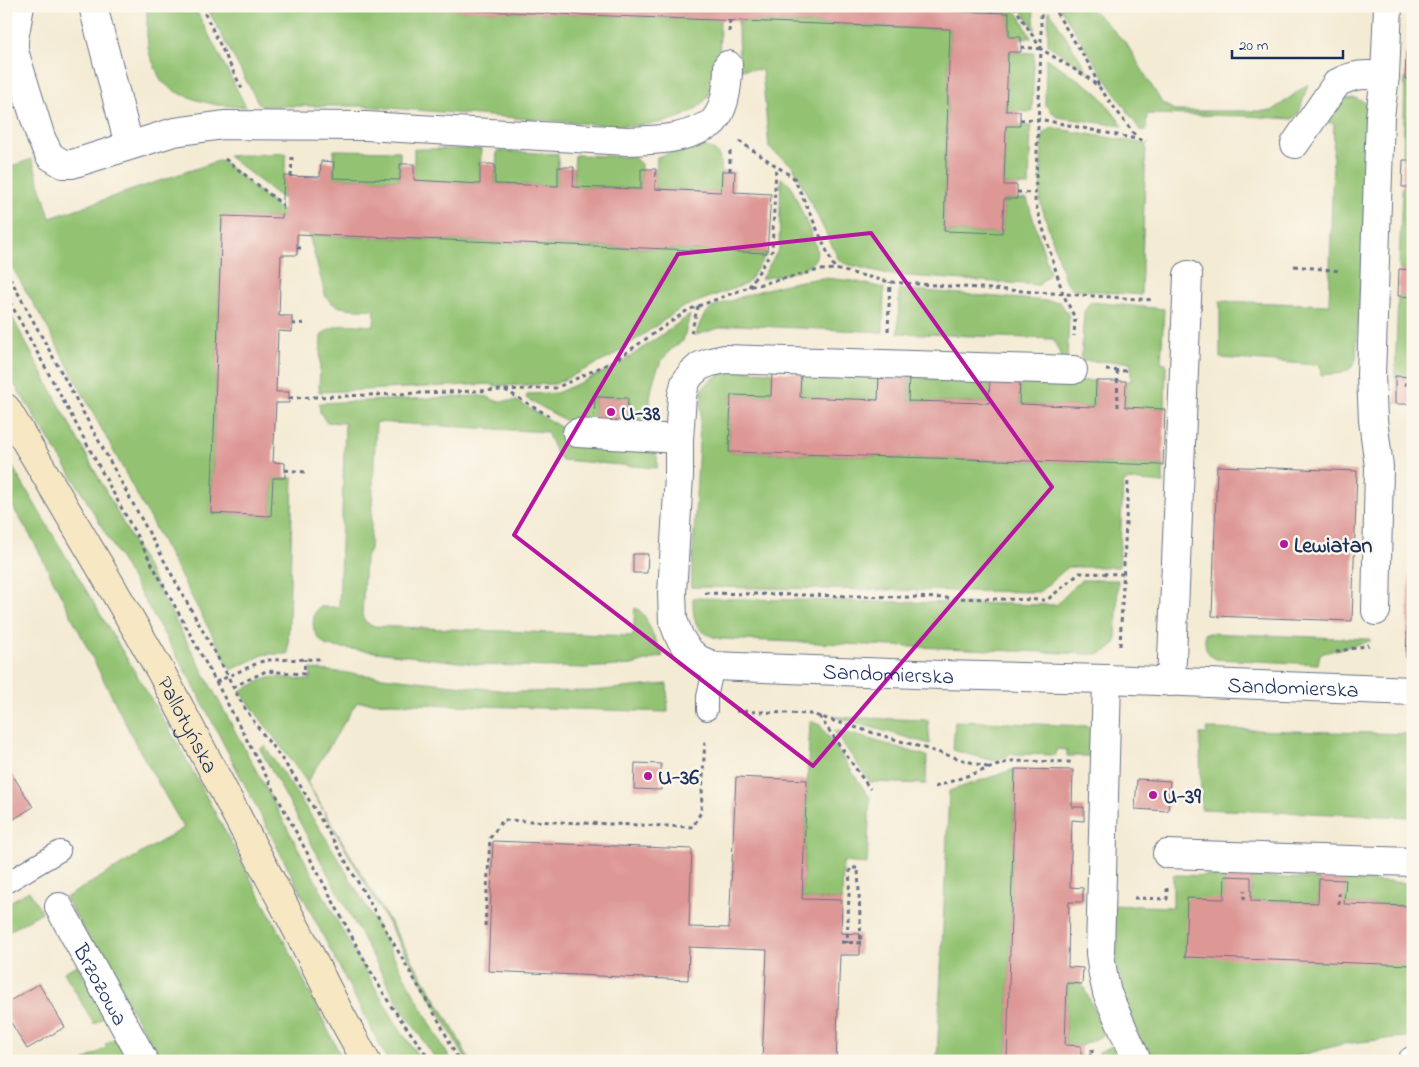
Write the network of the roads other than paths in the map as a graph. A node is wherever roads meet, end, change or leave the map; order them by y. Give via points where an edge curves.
1 (20, 6) edge
2 (93, 6) edge
3 (1388, 6) edge
4 (728, 65) dead end
5 (1384, 76) junction
6 (1295, 144) dead end
7 (129, 145) junction
8 (1188, 275) dead end
9 (1073, 370) dead end
10 (6, 408) edge
11 (578, 433) road end
12 (679, 438) junction
13 (1376, 611) dead end
14 (714, 666) junction
15 (1107, 679) junction
16 (1171, 682) junction
17 (1413, 691) edge
18 (707, 710) road end
19 (60, 852) dead end
20 (1167, 854) dead end
21 (1413, 862) edge
22 (6, 883) edge
23 (59, 907) dead end
24 (362, 1056) edge
25 (144, 1061) edge
26 (1137, 1061) edge

1 - 7 street via 14,50 41,138 50,156 63,164 72,164
2 - 7 street
3 - 5 street
4 - 7 street via 728,86 714,122 696,132 661,140 261,124 174,132
5 - 6 street via 1358,75 1337,83
5 - 13 street via 1371,375 1380,467
8 - 16 street
9 - 12 street, Sandomierska via 724,359 700,366 685,383
10 - 24 main road, Pallotyńska via 161,672
11 - 12 street
12 - 14 street, Sandomierska via 673,620 687,649 698,659
14 - 15 street, Sandomierska
14 - 18 lane
15 - 16 street, Sandomierska
15 - 26 street via 1100,953 1108,993
16 - 17 street, Sandomierska
19 - 22 lane
20 - 21 street
23 - 25 street, Brzozowa

